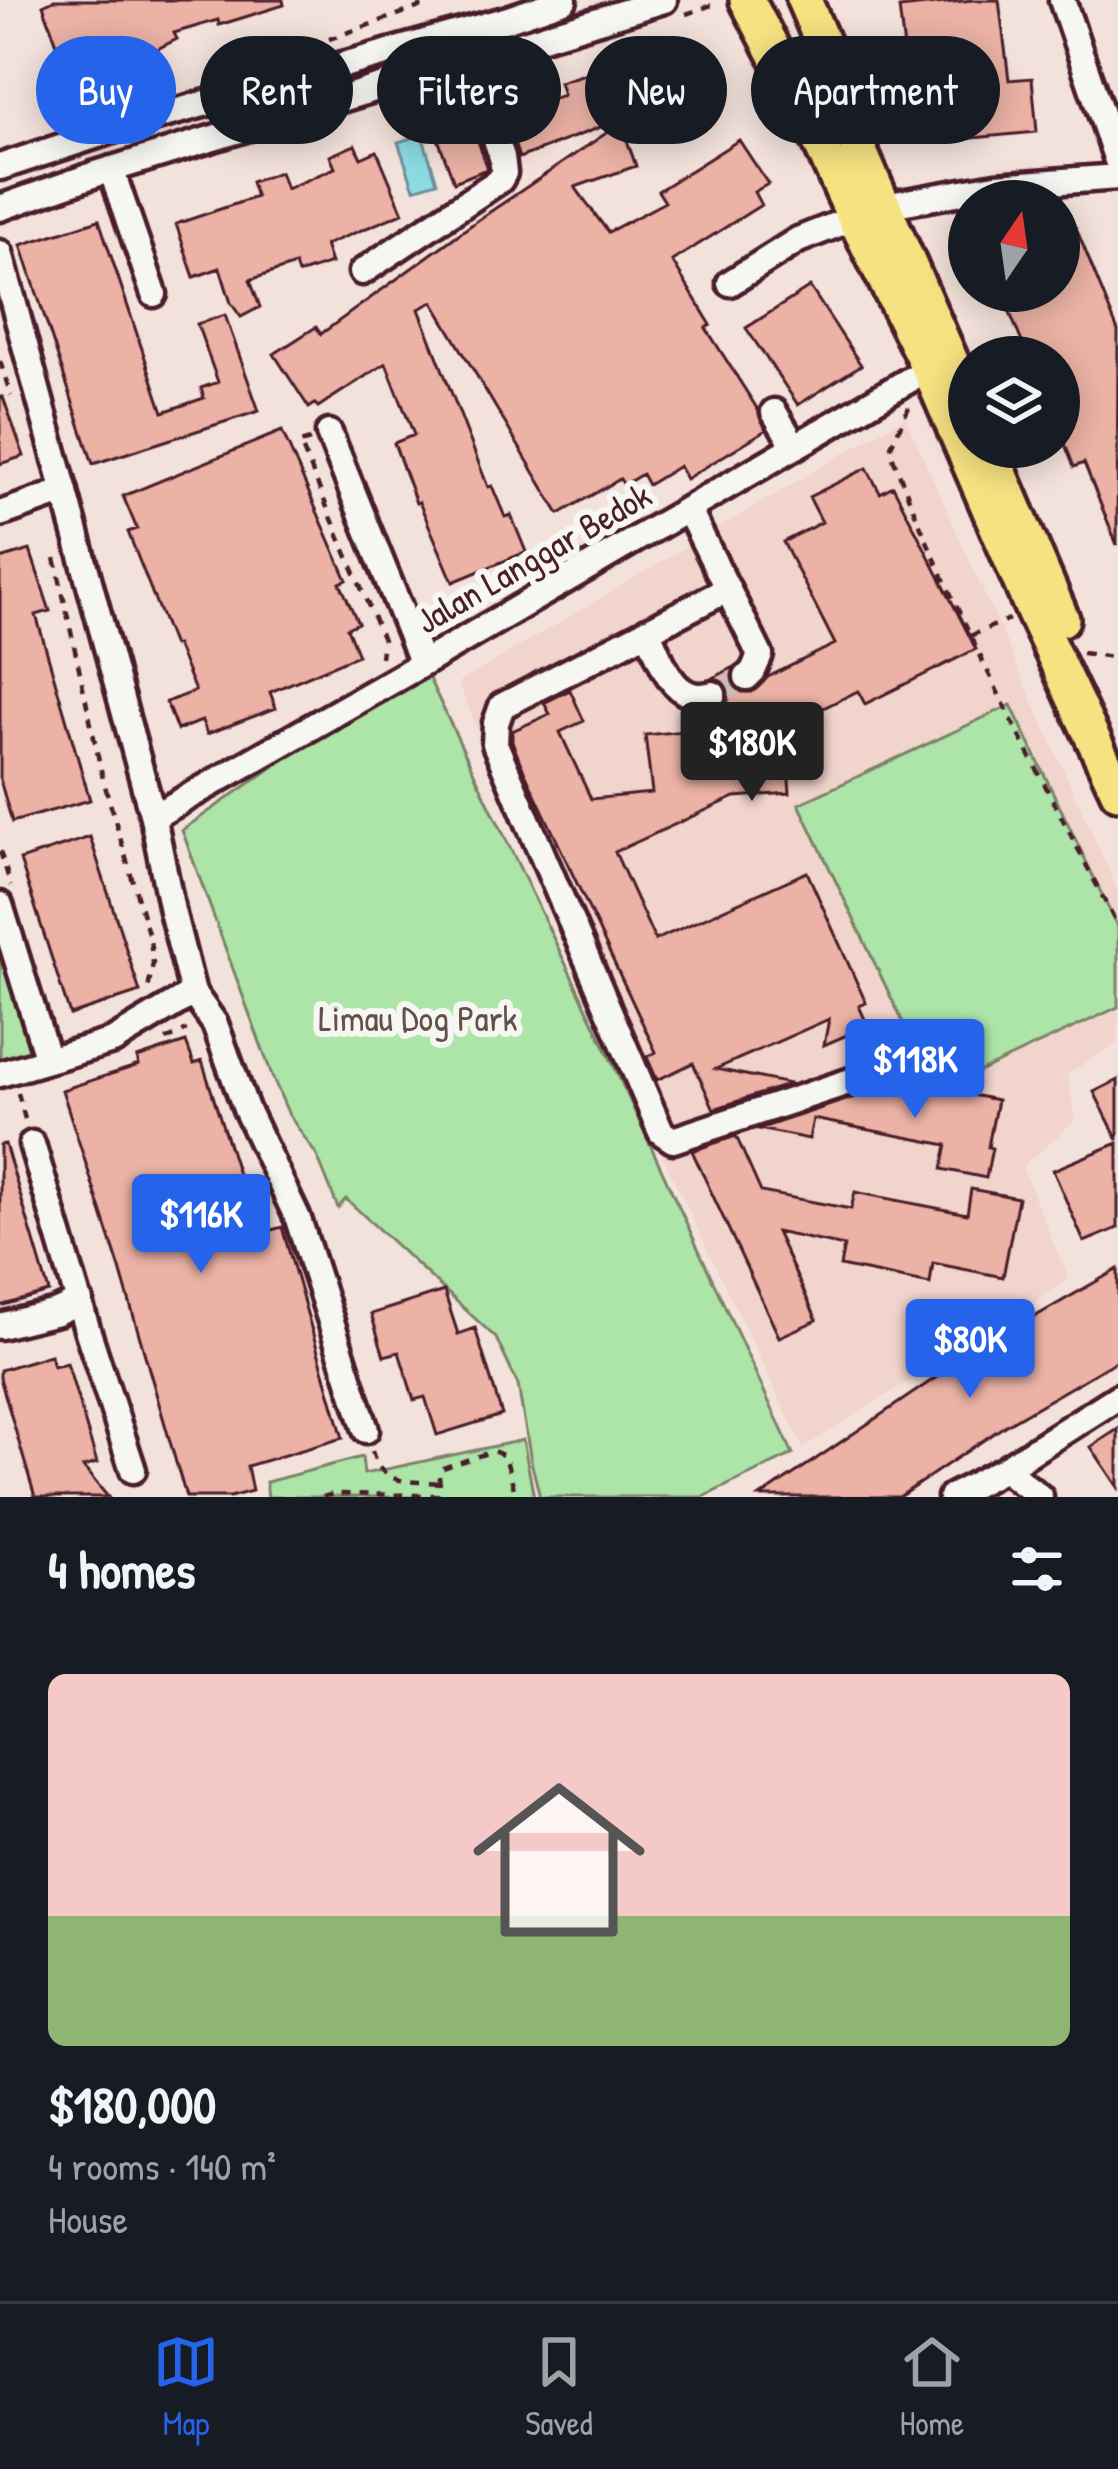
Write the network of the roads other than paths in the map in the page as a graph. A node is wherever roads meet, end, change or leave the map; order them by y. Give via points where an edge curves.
1 (564, 0) edge
2 (664, 0) edge
3 (747, 0) edge
4 (804, 0) edge
5 (1062, 0) edge
6 (551, 36) edge
7 (377, 89) edge
8 (497, 144) edge
9 (1118, 163) edge
10 (111, 169) junction
11 (3, 172) edge
12 (1118, 177) edge
13 (0, 208) edge
14 (868, 211) junction
15 (0, 253) edge
16 (362, 272) dead end
17 (730, 283) dead end
18 (154, 294) dead end
19 (931, 368) junction
20 (948, 383) edge
21 (773, 412) dead end
22 (329, 433) road end
23 (795, 447) junction
24 (998, 468) edge
25 (65, 491) junction
26 (688, 509) junction
27 (0, 514) edge
28 (728, 589) junction
29 (647, 630) junction
30 (422, 664) junction
31 (747, 677) dead end
32 (713, 694) dead end
33 (1118, 740) edge
34 (1118, 793) edge
35 (153, 817) junction
36 (0, 905) edge
37 (193, 993) junction
38 (48, 1060) junction
39 (884, 1070) dead end
40 (5, 1072) edge
41 (30, 1138) road end
42 (80, 1301) junction
43 (0, 1326) edge
44 (1118, 1397) edge
45 (366, 1430) road end
46 (1004, 1469) junction
47 (133, 1470) dead end
48 (951, 1497) edge
49 (1040, 1497) edge

1 - 11 street via 128,125
2 - 6 street
3 - 14 main road
4 - 14 main road via 850,107
5 - 9 street
7 - 10 street
8 - 16 street via 500,180
10 - 13 street
10 - 18 street
12 - 14 street via 996,186
14 - 17 street via 798,240
14 - 19 main road
15 - 25 street
19 - 20 main road
19 - 23 street, Jalan Langgar Bedok
19 - 34 main road
21 - 23 street
22 - 30 street
23 - 26 street, Jalan Langgar Bedok
24 - 33 main road
25 - 27 street
25 - 35 street
26 - 28 street
26 - 30 street, Jalan Langgar Bedok
28 - 29 street
28 - 31 street via 760,656
29 - 32 street via 677,688 694,697
29 - 39 street via 502,706 495,744 662,1132 673,1140
30 - 35 street, Jalan Langgar Bedok
35 - 37 street
36 - 38 street
37 - 38 street via 113,1041
37 - 45 street via 215,1024 298,1220
38 - 40 street
41 - 42 street
42 - 43 street
42 - 47 street
44 - 46 street
46 - 48 street
46 - 49 street

